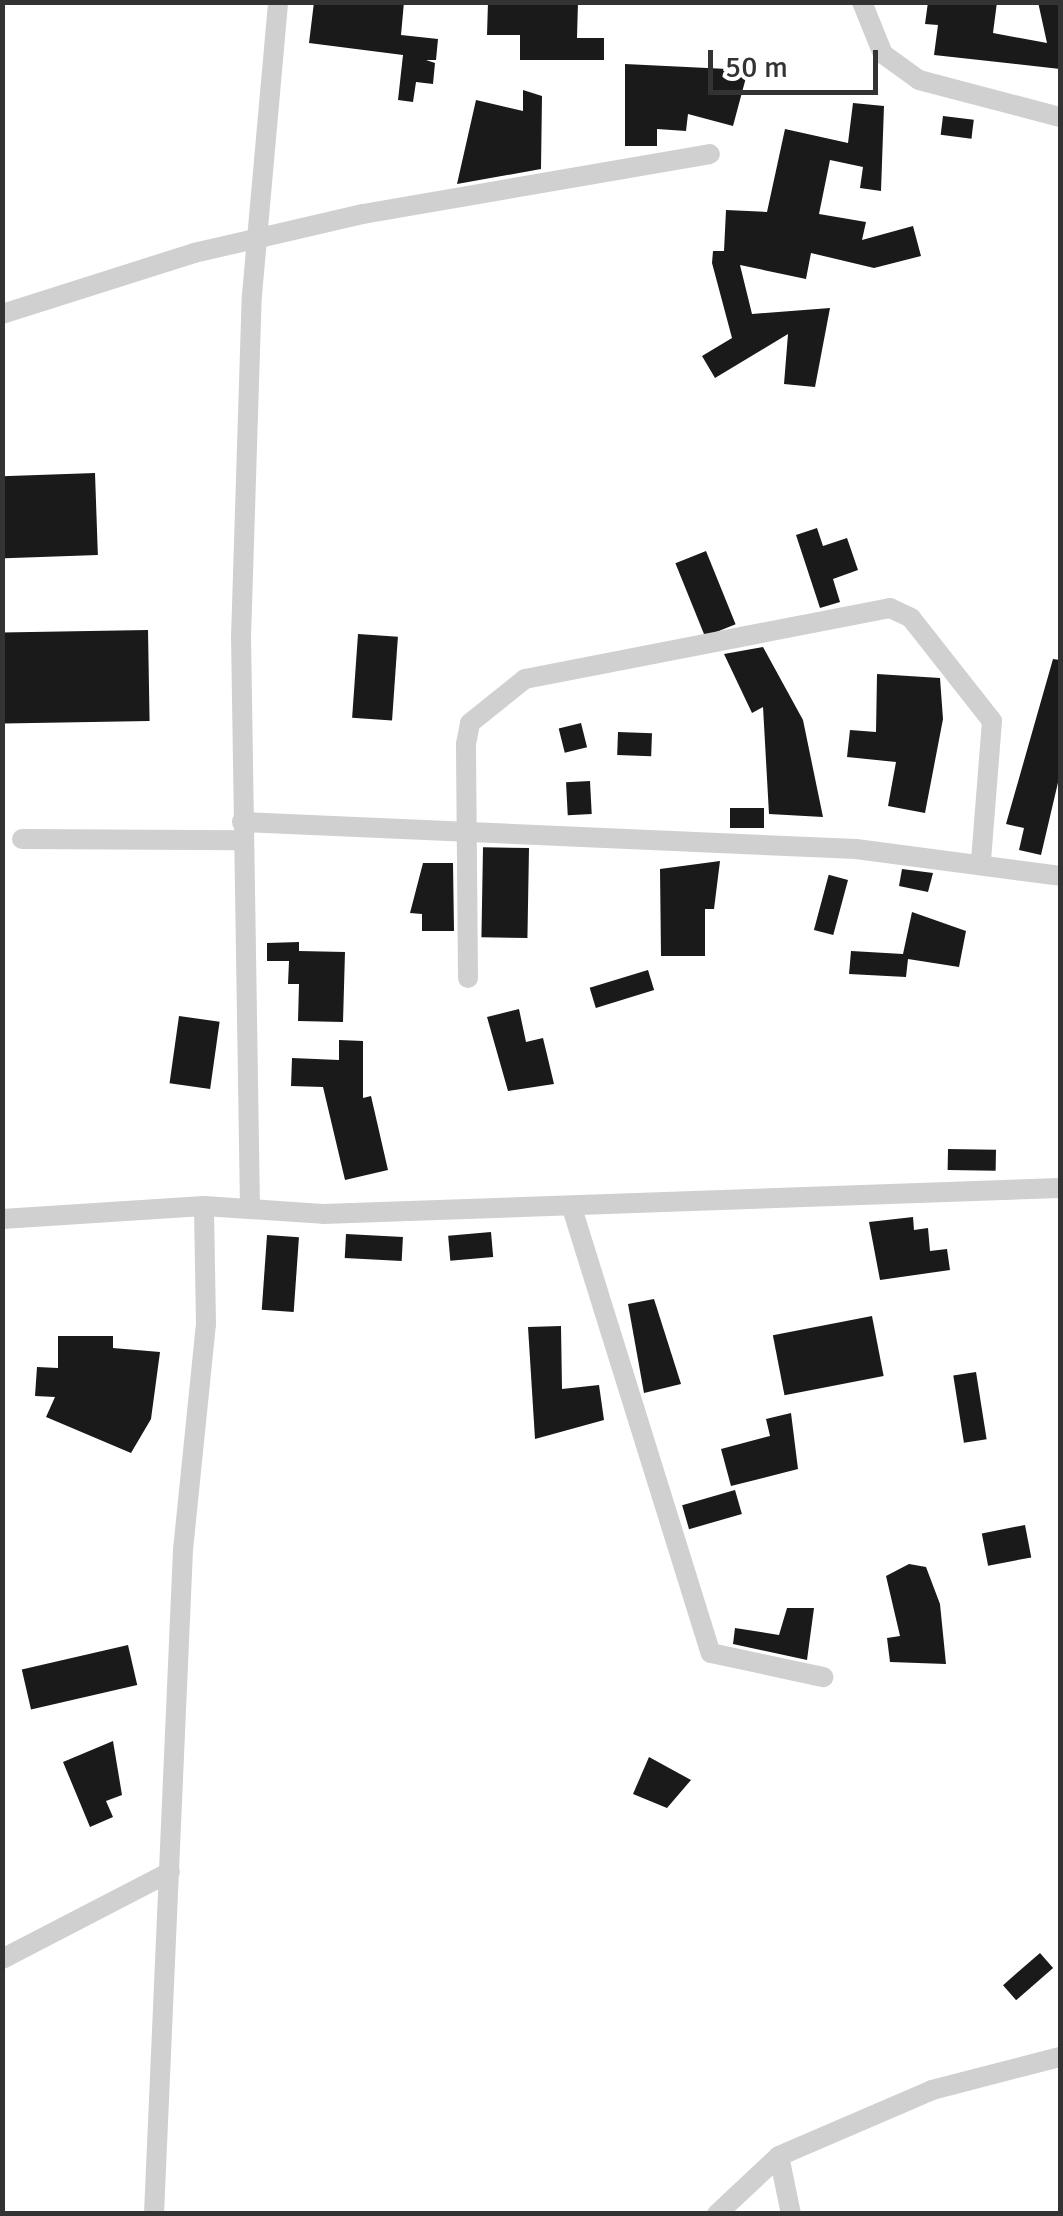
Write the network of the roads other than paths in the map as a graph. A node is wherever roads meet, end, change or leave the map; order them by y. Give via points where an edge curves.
1 (278, 2) edge
2 (862, 2) edge
3 (1060, 117) edge
4 (710, 154) dead end
5 (255, 239) junction
6 (2, 314) edge
7 (463, 827) junction
8 (242, 831) junction
9 (22, 838) dead end
10 (981, 862) junction
11 (1060, 876) edge
12 (468, 978) dead end
13 (1060, 1188) edge
14 (204, 1206) junction
15 (250, 1208) junction
16 (572, 1208) junction
17 (2, 1219) edge
18 (823, 1677) dead end
19 (170, 1872) junction
20 (2, 1959) edge
21 (1060, 2057) edge
22 (779, 2156) junction
23 (154, 2214) edge
24 (717, 2214) edge
25 (791, 2214) edge

1 - 5 street
2 - 3 street via 882,54 920,80
4 - 5 street
5 - 6 street
5 - 8 street
7 - 8 street
7 - 10 street
7 - 10 street via 470,723 525,679 870,605 910,618 992,721 995,775
7 - 12 street
8 - 9 street
8 - 15 street
10 - 11 street
13 - 16 street
14 - 15 street
14 - 17 street
14 - 19 street via 206,1324 183,1550
15 - 16 street
16 - 18 street via 711,1653
19 - 20 street
19 - 23 street
21 - 22 street via 932,2090
22 - 24 street
22 - 25 street

